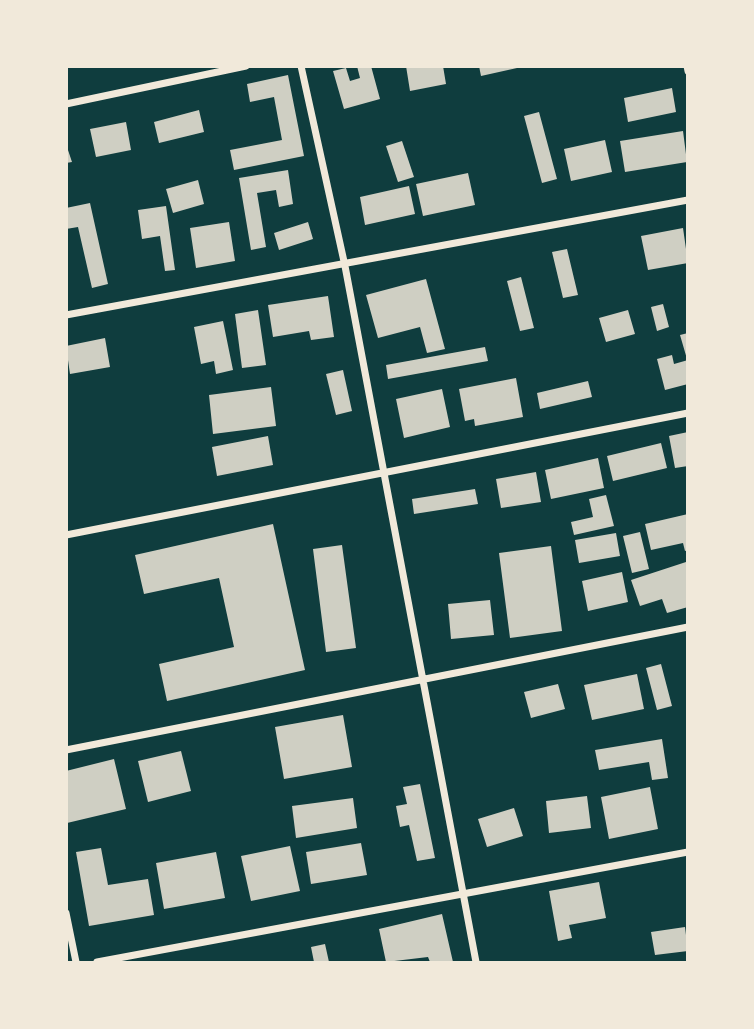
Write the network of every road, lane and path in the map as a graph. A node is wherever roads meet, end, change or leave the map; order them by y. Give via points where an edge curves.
1 (246, 66) edge
2 (301, 66) edge
3 (66, 104) edge
4 (688, 200) edge
5 (345, 266) junction
6 (66, 315) edge
7 (688, 413) edge
8 (382, 471) junction
9 (66, 534) edge
10 (688, 627) edge
11 (421, 678) junction
12 (66, 750) edge
13 (688, 852) edge
14 (463, 893) junction
15 (66, 913) edge
16 (76, 962) edge
17 (97, 962) edge
18 (476, 962) edge

1 - 3 street
2 - 5 street
4 - 5 street
5 - 6 street
5 - 8 street
7 - 8 street
8 - 9 street
8 - 11 street
10 - 11 street
11 - 12 street
11 - 14 street
13 - 14 street
14 - 17 street
14 - 18 street
15 - 16 street

